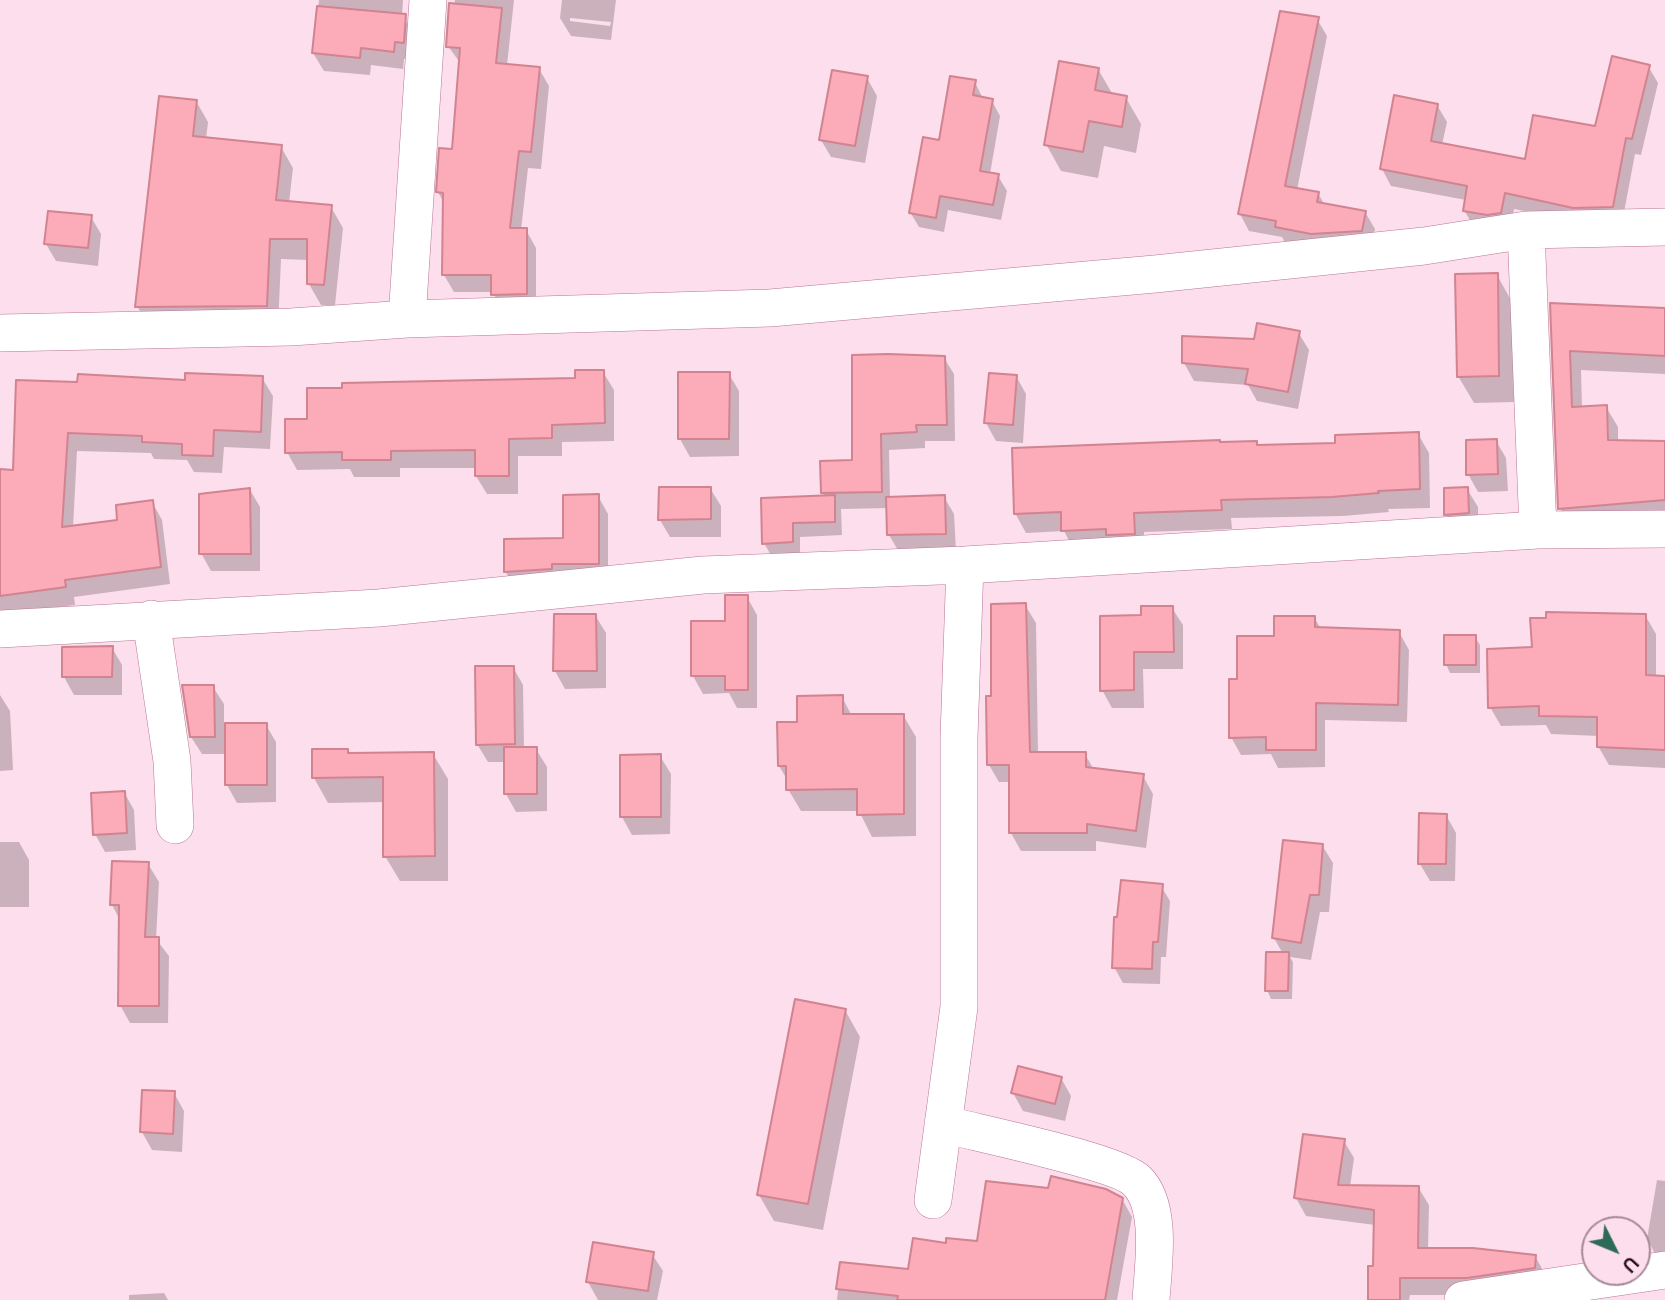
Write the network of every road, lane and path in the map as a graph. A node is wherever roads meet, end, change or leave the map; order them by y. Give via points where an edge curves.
1 (428, 0) edge
2 (1665, 228) edge
3 (1526, 230) junction
4 (407, 319) junction
5 (0, 333) edge
6 (1665, 529) edge
7 (1538, 530) junction
8 (965, 565) junction
9 (151, 619) junction
10 (0, 629) edge
11 (175, 825) dead end
12 (943, 1124) junction
13 (933, 1200) dead end
14 (1665, 1270) edge
15 (1151, 1300) edge
16 (1463, 1300) edge

1 - 4 street
2 - 3 street
3 - 4 street via 1424,246 1155,274 770,308
3 - 7 street
4 - 5 street via 291,327
6 - 7 street
7 - 8 street
8 - 9 street via 703,575 379,608
8 - 12 street via 959,737 959,1007
9 - 10 street
9 - 11 street via 172,761
12 - 13 street
12 - 15 street via 1089,1161 1138,1181 1153,1221
14 - 16 street

